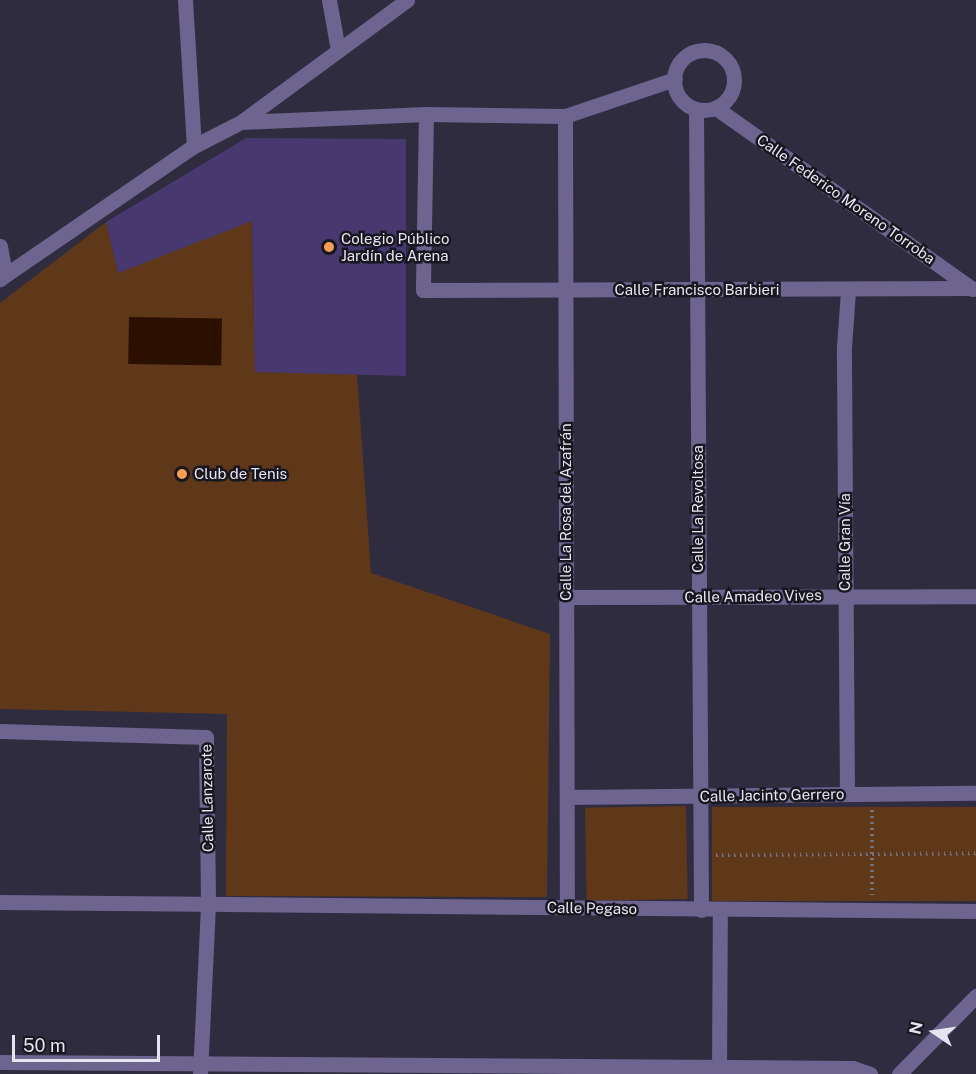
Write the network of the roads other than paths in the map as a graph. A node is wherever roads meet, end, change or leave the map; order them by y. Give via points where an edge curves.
1 (185, 0) edge
2 (329, 0) edge
3 (407, 0) edge
4 (338, 50) junction
5 (675, 79) junction
6 (716, 108) junction
7 (696, 109) junction
8 (426, 114) junction
9 (565, 117) junction
10 (241, 123) junction
11 (194, 146) junction
12 (0, 246) edge
13 (1, 279) edge
14 (974, 289) edge
15 (566, 290) junction
16 (699, 291) junction
17 (848, 291) junction
18 (846, 595) junction
19 (976, 596) edge
20 (567, 597) junction
21 (698, 597) junction
22 (0, 731) edge
23 (976, 793) edge
24 (847, 794) junction
25 (700, 796) junction
26 (567, 798) junction
27 (0, 902) edge
28 (208, 905) junction
29 (567, 908) junction
30 (702, 910) junction
31 (720, 910) junction
32 (976, 911) edge
33 (976, 996) edge
34 (0, 1062) edge
35 (129, 1064) junction
36 (306, 1068) edge
37 (200, 1069) edge
38 (719, 1072) edge
39 (115, 1074) edge
40 (870, 1074) edge
41 (899, 1074) edge

1 - 11 street
2 - 4 street
3 - 4 street
4 - 10 street
5 - 6 street via 681,61 697,51 725,58 731,66 734,85 730,95
5 - 7 street via 680,98
5 - 9 street
6 - 7 street
6 - 14 street, Calle Federico Moreno Torroba
7 - 16 street, Calle La Revoltosa
8 - 9 street
8 - 10 street
8 - 15 street, Calle Francisco Barbieri via 423,290
9 - 15 street, Calle La Rosa del Azafrán
10 - 11 street
11 - 13 street
12 - 13 street via 4,257
14 - 17 street, Calle Francisco Barbieri
15 - 16 street, Calle Francisco Barbieri
15 - 20 street, Calle La Rosa del Azafrán
16 - 17 street, Calle Francisco Barbieri
16 - 21 street, Calle La Revoltosa
17 - 18 street, Calle Gran Vía via 844,347
18 - 19 street, Calle Amadeo Vives
18 - 21 street, Calle Amadeo Vives
18 - 24 street, Calle Gran Vía
20 - 21 street, Calle Amadeo Vives
20 - 26 street, Calle La Rosa del Azafrán
21 - 25 street, Calle La Revoltosa
22 - 28 street, Calle Lanzarote via 206,737
23 - 24 street, Calle Jacinto Gerrero
24 - 25 street, Calle Jacinto Gerrero
25 - 26 street, Calle Jacinto Gerrero
25 - 30 street, Calle La Revoltosa
26 - 29 street, Calle La Rosa del Azafrán
27 - 28 street, Calle Pegaso
28 - 29 street, Calle Pegaso
28 - 37 street, Calle Lanzarote
29 - 30 street, Calle Pegaso
30 - 31 street, Calle Pegaso
31 - 32 street, Calle Pegaso
31 - 38 street
33 - 41 street
34 - 35 street
35 - 37 street
35 - 39 street
36 - 37 street
36 - 38 street
38 - 40 street via 853,1068

